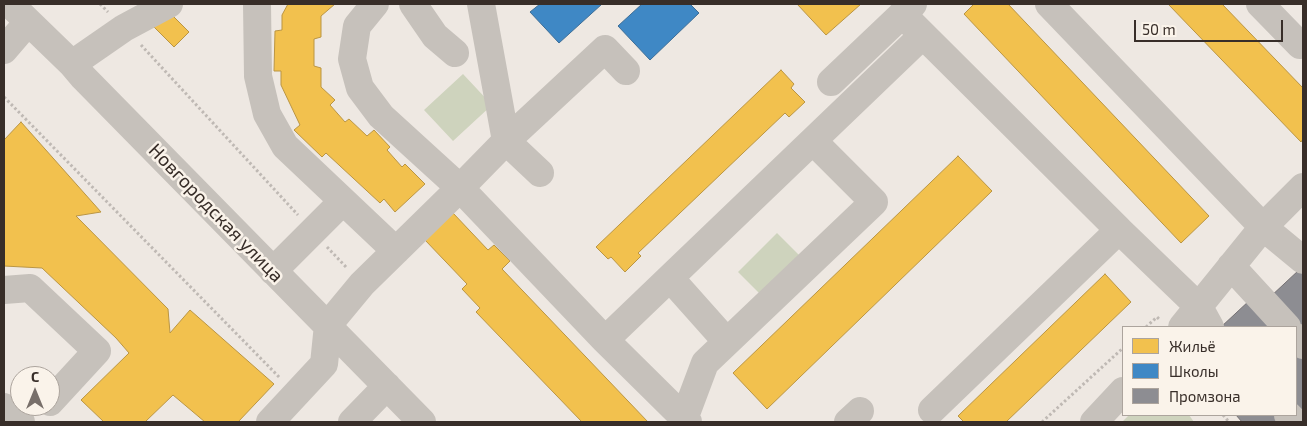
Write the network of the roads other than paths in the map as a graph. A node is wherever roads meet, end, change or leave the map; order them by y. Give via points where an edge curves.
1 (169, 4) edge
2 (257, 4) edge
3 (376, 4) edge
4 (413, 4) edge
5 (480, 4) edge
6 (1049, 4) edge
7 (1260, 4) edge
8 (908, 9) edge
9 (19, 13) edge
10 (924, 35) junction
11 (1302, 45) edge
12 (4, 50) edge
13 (455, 53) dead end
14 (72, 64) junction
15 (626, 71) dead end
16 (831, 82) dead end
17 (506, 140) junction
18 (813, 140) junction
19 (540, 174) dead end
20 (1303, 187) edge
21 (460, 188) junction
22 (343, 201) junction
23 (1263, 227) junction
24 (1119, 230) junction
25 (396, 251) junction
26 (1303, 260) edge
27 (1231, 266) junction
28 (273, 271) junction
29 (670, 278) junction
30 (4, 290) edge
31 (1205, 317) edge
32 (328, 324) junction
33 (1184, 326) edge
34 (1286, 326) edge
35 (604, 340) junction
36 (727, 342) junction
37 (387, 386) junction
38 (60, 391) edge
39 (1122, 392) edge
40 (4, 407) edge
41 (932, 410) dead end
42 (686, 420) edge
43 (21, 422) edge
44 (270, 422) edge
45 (352, 422) edge
46 (422, 422) edge
47 (1094, 422) edge

1 - 14 street via 124,28
2 - 22 street via 258,76 267,114 285,146
3 - 21 street via 357,26 352,59 360,88 381,116
4 - 13 street via 435,36
5 - 17 street
6 - 23 street
7 - 11 street
8 - 10 street
8 - 16 street
9 - 12 street
9 - 14 street, Новгородская улица
10 - 18 street
10 - 24 street
14 - 28 street, Новгородская улица
15 - 17 street via 605,49
17 - 19 street
17 - 21 street
18 - 29 street
18 - 36 street via 874,202
20 - 23 street
21 - 25 street
21 - 35 street
22 - 25 street
22 - 28 street
23 - 26 street
23 - 27 street
24 - 31 street
24 - 41 street
25 - 32 street
27 - 31 street
27 - 34 street
28 - 32 street, Новгородская улица
29 - 35 street
29 - 36 street
30 - 38 street via 30,288 97,351
31 - 33 street
32 - 37 street, Новгородская улица
32 - 44 street via 324,364
35 - 42 street
36 - 42 street via 704,364
37 - 45 street
37 - 46 street, Новгородская улица
39 - 47 street
40 - 43 street

